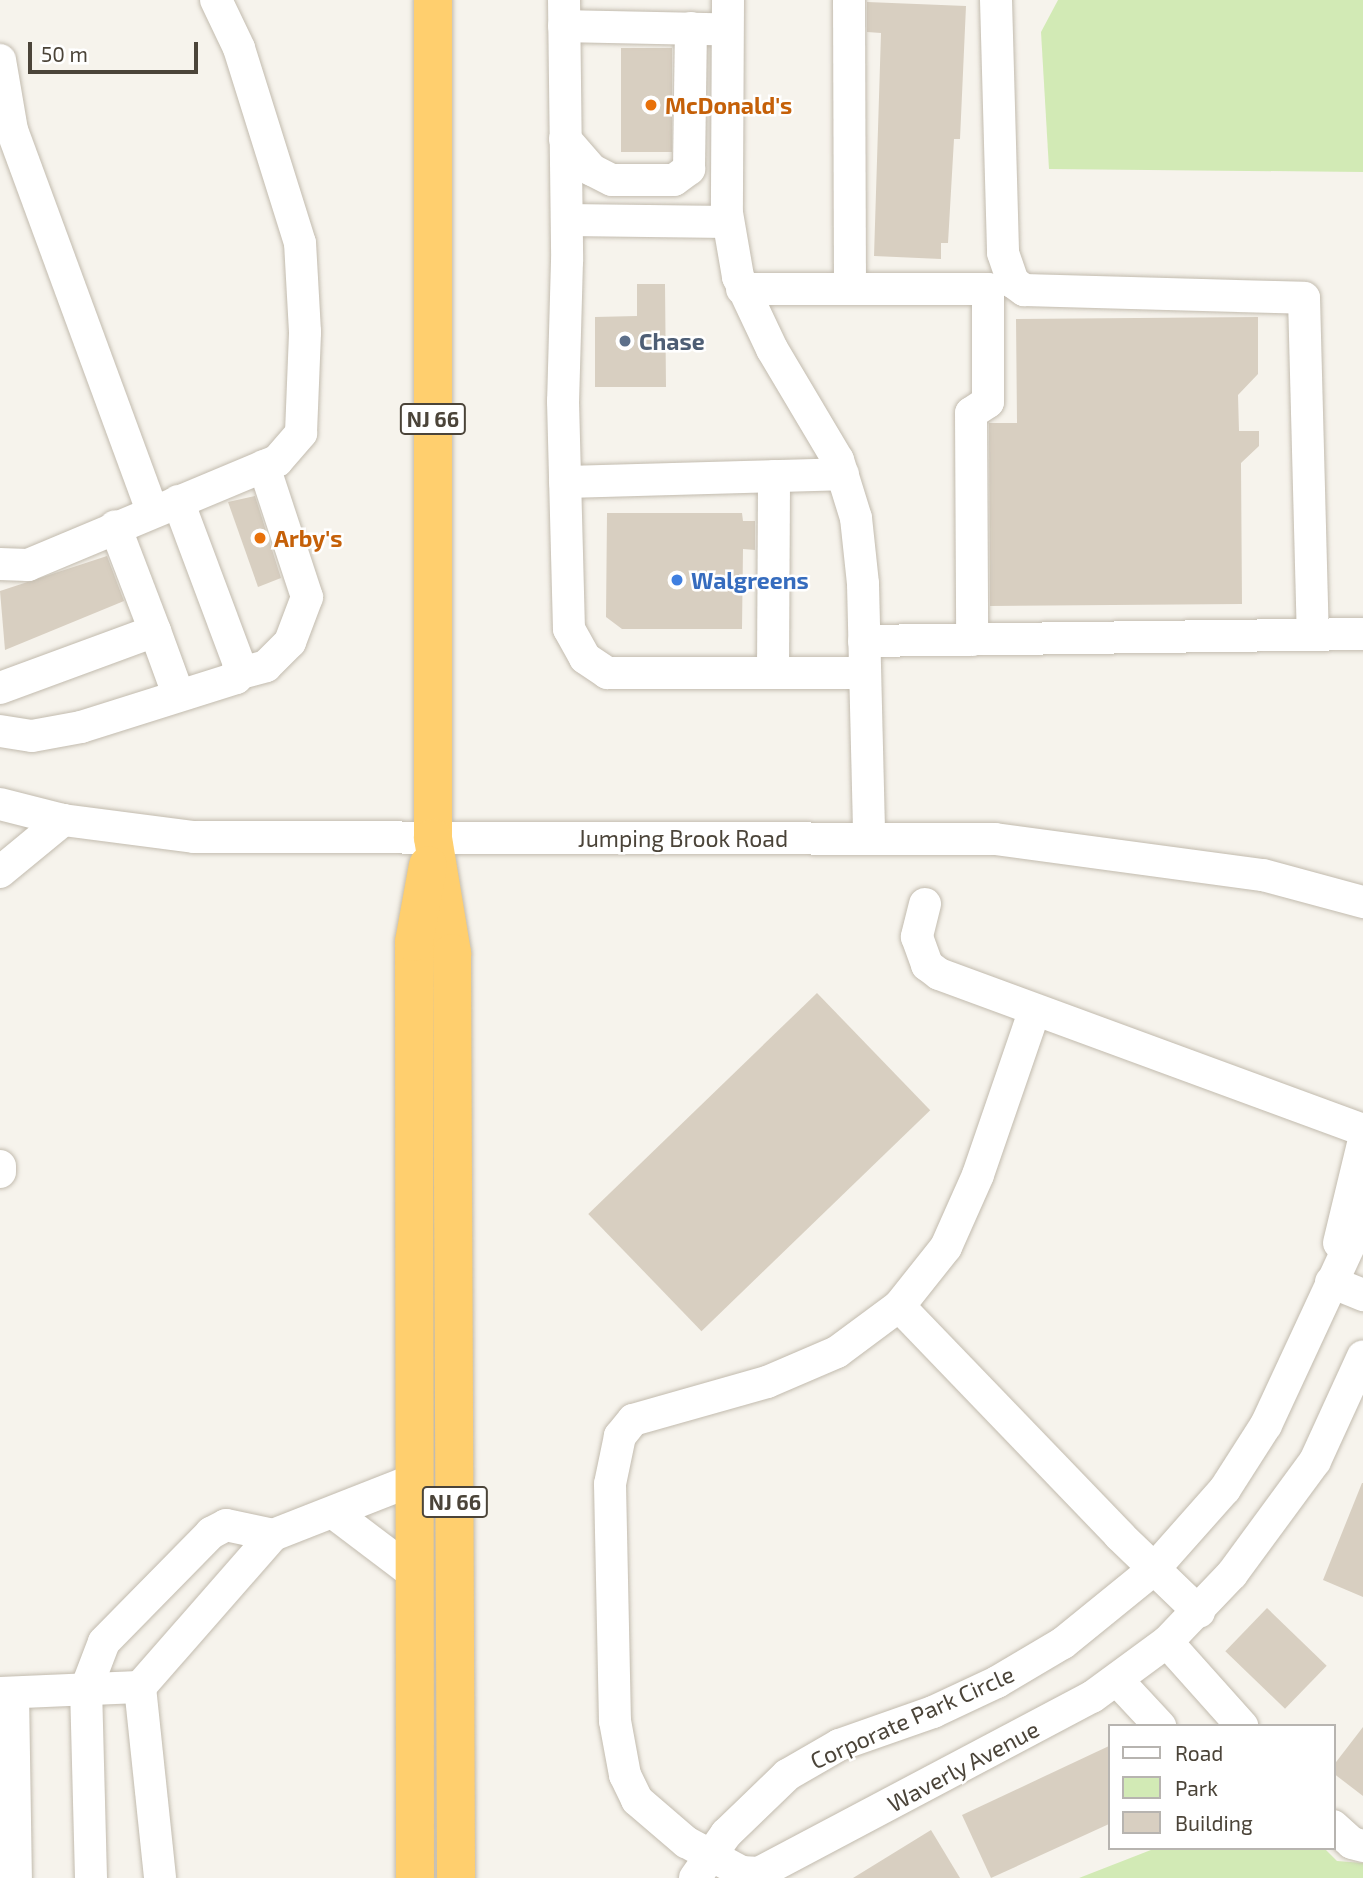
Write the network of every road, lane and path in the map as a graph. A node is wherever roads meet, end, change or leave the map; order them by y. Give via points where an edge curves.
1 (216, 0) edge
2 (433, 0) edge
3 (849, 0) edge
4 (996, 0) edge
5 (564, 13) edge
6 (728, 14) edge
7 (691, 28) junction
8 (0, 60) edge
9 (565, 139) junction
10 (567, 220) junction
11 (728, 222) junction
12 (1001, 286) junction
13 (742, 289) junction
14 (850, 289) junction
15 (264, 466) junction
16 (843, 474) junction
17 (774, 476) junction
18 (565, 482) junction
19 (165, 505) junction
20 (115, 526) junction
21 (0, 564) edge
22 (155, 631) junction
23 (1363, 634) edge
24 (1313, 635) junction
25 (972, 640) junction
26 (864, 641) junction
27 (773, 673) junction
28 (864, 673) junction
29 (237, 674) junction
30 (0, 688) edge
31 (178, 694) junction
32 (0, 730) edge
33 (0, 804) edge
34 (63, 820) junction
35 (869, 837) junction
36 (433, 838) junction
37 (0, 872) edge
38 (1363, 902) edge
39 (925, 904) dead end
40 (1034, 1012) junction
41 (1363, 1130) edge
42 (1363, 1144) edge
43 (0, 1166) edge
44 (0, 1172) edge
45 (1363, 1216) edge
46 (1331, 1282) junction
47 (1363, 1295) edge
48 (899, 1306) junction
49 (1363, 1356) edge
50 (413, 1480) junction
51 (335, 1514) junction
52 (273, 1535) junction
53 (1154, 1569) junction
54 (413, 1573) junction
55 (1199, 1612) junction
56 (1167, 1642) junction
57 (1118, 1681) junction
58 (140, 1687) junction
59 (86, 1689) junction
60 (6, 1693) edge
61 (1158, 1724) edge
62 (1240, 1724) edge
63 (1335, 1828) edge
64 (1363, 1846) edge
65 (704, 1870) edge
66 (759, 1876) edge
67 (16, 1878) edge
68 (91, 1878) edge
69 (160, 1878) edge
70 (415, 1878) edge
71 (456, 1878) edge

1 - 15 street via 239,48 300,243 305,332 301,433 277,461
2 - 36 highway, NJ 66
3 - 14 street
4 - 12 street
5 - 7 street
5 - 9 street
6 - 7 street
6 - 11 street
7 - 9 street via 689,169 674,180 612,180 592,170
8 - 19 street via 12,130
9 - 10 street
10 - 11 street
10 - 18 street
11 - 13 street
12 - 14 street
12 - 24 street via 1304,298
12 - 25 street via 988,402 971,412
13 - 14 street
13 - 16 street
15 - 19 street
15 - 29 street via 307,597 290,642 266,666
16 - 17 street
16 - 26 street via 856,519
17 - 18 street
17 - 27 street
18 - 27 street via 569,629 592,665 607,673
19 - 20 street
19 - 29 street via 239,664
20 - 21 street via 28,565
20 - 22 street
22 - 30 street
22 - 31 street
23 - 24 street
24 - 25 street
25 - 26 street
26 - 28 street
27 - 28 street
28 - 35 street
29 - 31 street
31 - 32 street via 81,727 32,736
33 - 34 street, Jumping Brook Road
34 - 36 street, Jumping Brook Road via 194,837
34 - 37 street
35 - 36 street, Jumping Brook Road
35 - 38 street, Jumping Brook Road via 995,839 1073,846 1263,875
36 - 50 highway, NJ 66 via 414,942
36 - 71 highway, NJ 66 via 452,953
39 - 40 street via 917,937 927,965 958,984
40 - 41 street
40 - 48 street, Waverly Avenue via 978,1175 946,1247
42 - 46 street, Corporate Park Circle
43 - 44 street
45 - 46 street, Corporate Park Circle
46 - 47 street
46 - 53 street, Corporate Park Circle via 1287,1388 1247,1457 1201,1518
48 - 53 street
48 - 65 street, Waverly Avenue via 837,1352 767,1382 633,1420 620,1436 610,1484 618,1749 636,1800 686,1842
49 - 55 street, Waverly Avenue via 1306,1475
50 - 51 street
50 - 54 highway, NJ 66
51 - 52 street
51 - 54 street
52 - 58 street
52 - 59 street via 226,1525 211,1532 104,1642
53 - 55 street
53 - 65 street, Corporate Park Circle via 1063,1643 997,1682 933,1712 839,1745 788,1775 745,1813
54 - 70 highway, NJ 66
55 - 56 street, Waverly Avenue
56 - 57 street, Waverly Avenue
56 - 62 street
57 - 61 street
57 - 66 street, Waverly Avenue
58 - 59 street
58 - 69 street
59 - 60 street
59 - 68 street
60 - 67 street
63 - 64 street
65 - 66 street, Waverly Avenue

